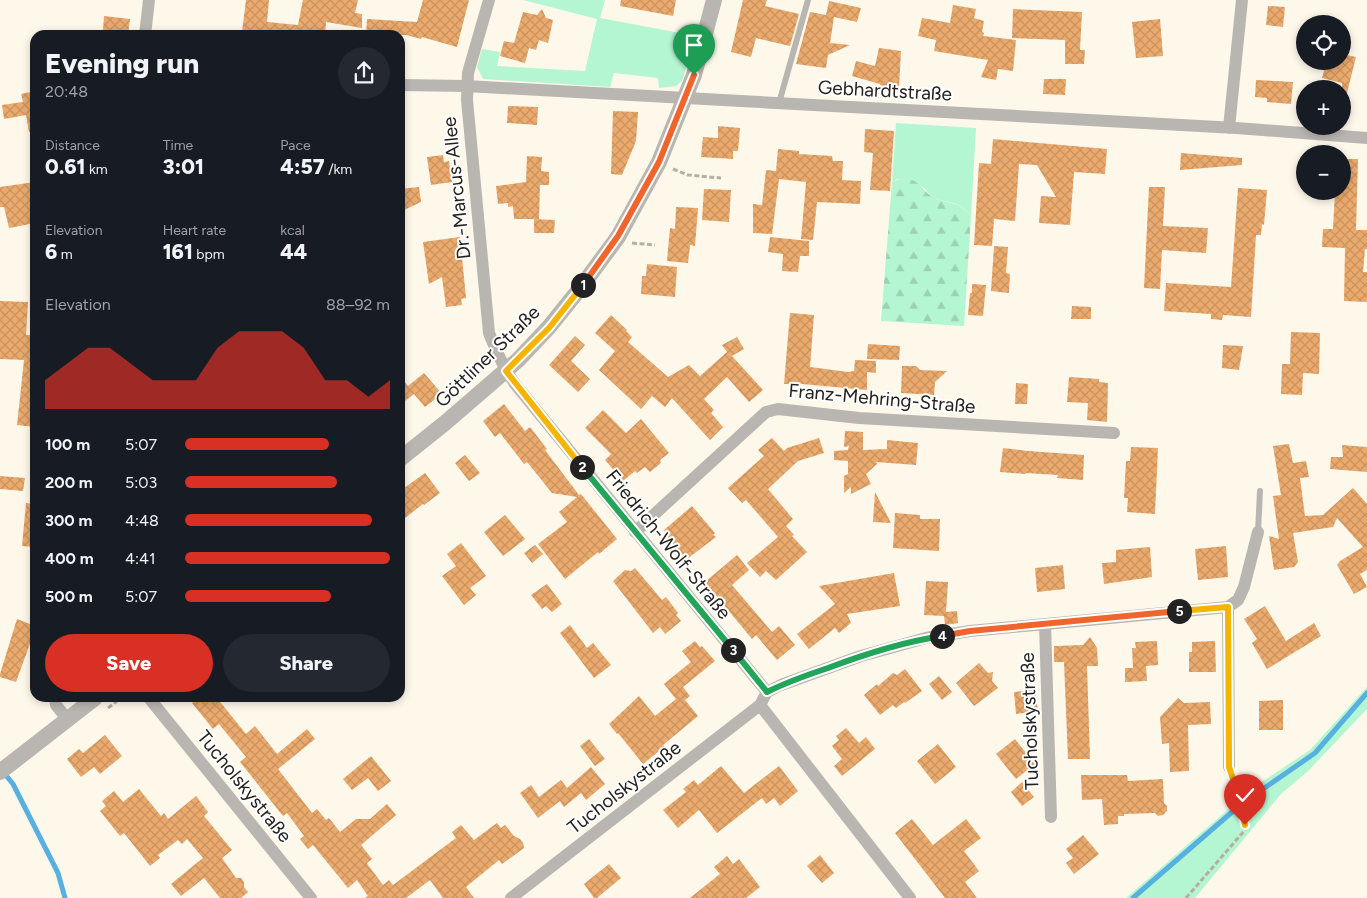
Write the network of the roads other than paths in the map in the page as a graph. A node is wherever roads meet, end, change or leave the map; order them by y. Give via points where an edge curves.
1 (149, 0) edge
2 (489, 0) edge
3 (714, 0) edge
4 (808, 0) edge
5 (1242, 0) edge
6 (146, 30) edge
7 (405, 85) edge
8 (466, 86) junction
9 (685, 98) junction
10 (779, 104) junction
11 (1229, 128) junction
12 (1367, 138) edge
13 (506, 371) junction
14 (1114, 433) dead end
15 (405, 455) edge
16 (1260, 491) dead end
17 (635, 532) junction
18 (1258, 532) joint
19 (1228, 607) junction
20 (1046, 624) junction
21 (767, 692) junction
22 (56, 702) edge
23 (90, 702) edge
24 (152, 702) edge
25 (760, 705) junction
26 (68, 720) junction
27 (1229, 767) road end
28 (5, 768) edge
29 (1051, 817) dead end
30 (311, 898) edge
31 (511, 898) edge
32 (910, 898) edge

1 - 6 street
2 - 8 street, Dr.-Marcus-Allee
3 - 9 street, Göttliner Straße
4 - 10 lane
5 - 11 street
7 - 8 street, Gebhardtstraße
8 - 9 street, Gebhardtstraße
8 - 13 street, Dr.-Marcus-Allee via 489,333
9 - 10 street, Gebhardtstraße
9 - 13 street, Göttliner Straße via 659,162 618,236 549,328
10 - 11 street, Gebhardtstraße
11 - 12 street, Gebhardtstraße
13 - 15 street, Göttliner Straße
13 - 17 street, Friedrich-Wolf-Straße
14 - 17 street, Franz-Mehring-Straße via 859,418 778,409 766,412
16 - 18 lane
17 - 21 street, Friedrich-Wolf-Straße
18 - 19 street via 1244,587 1238,600
19 - 20 street, Tucholskystraße
19 - 27 street
20 - 21 street, Tucholskystraße via 970,631 897,645
20 - 29 street, Tucholskystraße
21 - 25 street, Tucholskystraße
22 - 26 street
23 - 26 street
24 - 30 street, Tucholskystraße
25 - 31 street, Tucholskystraße
25 - 32 street
26 - 28 street

